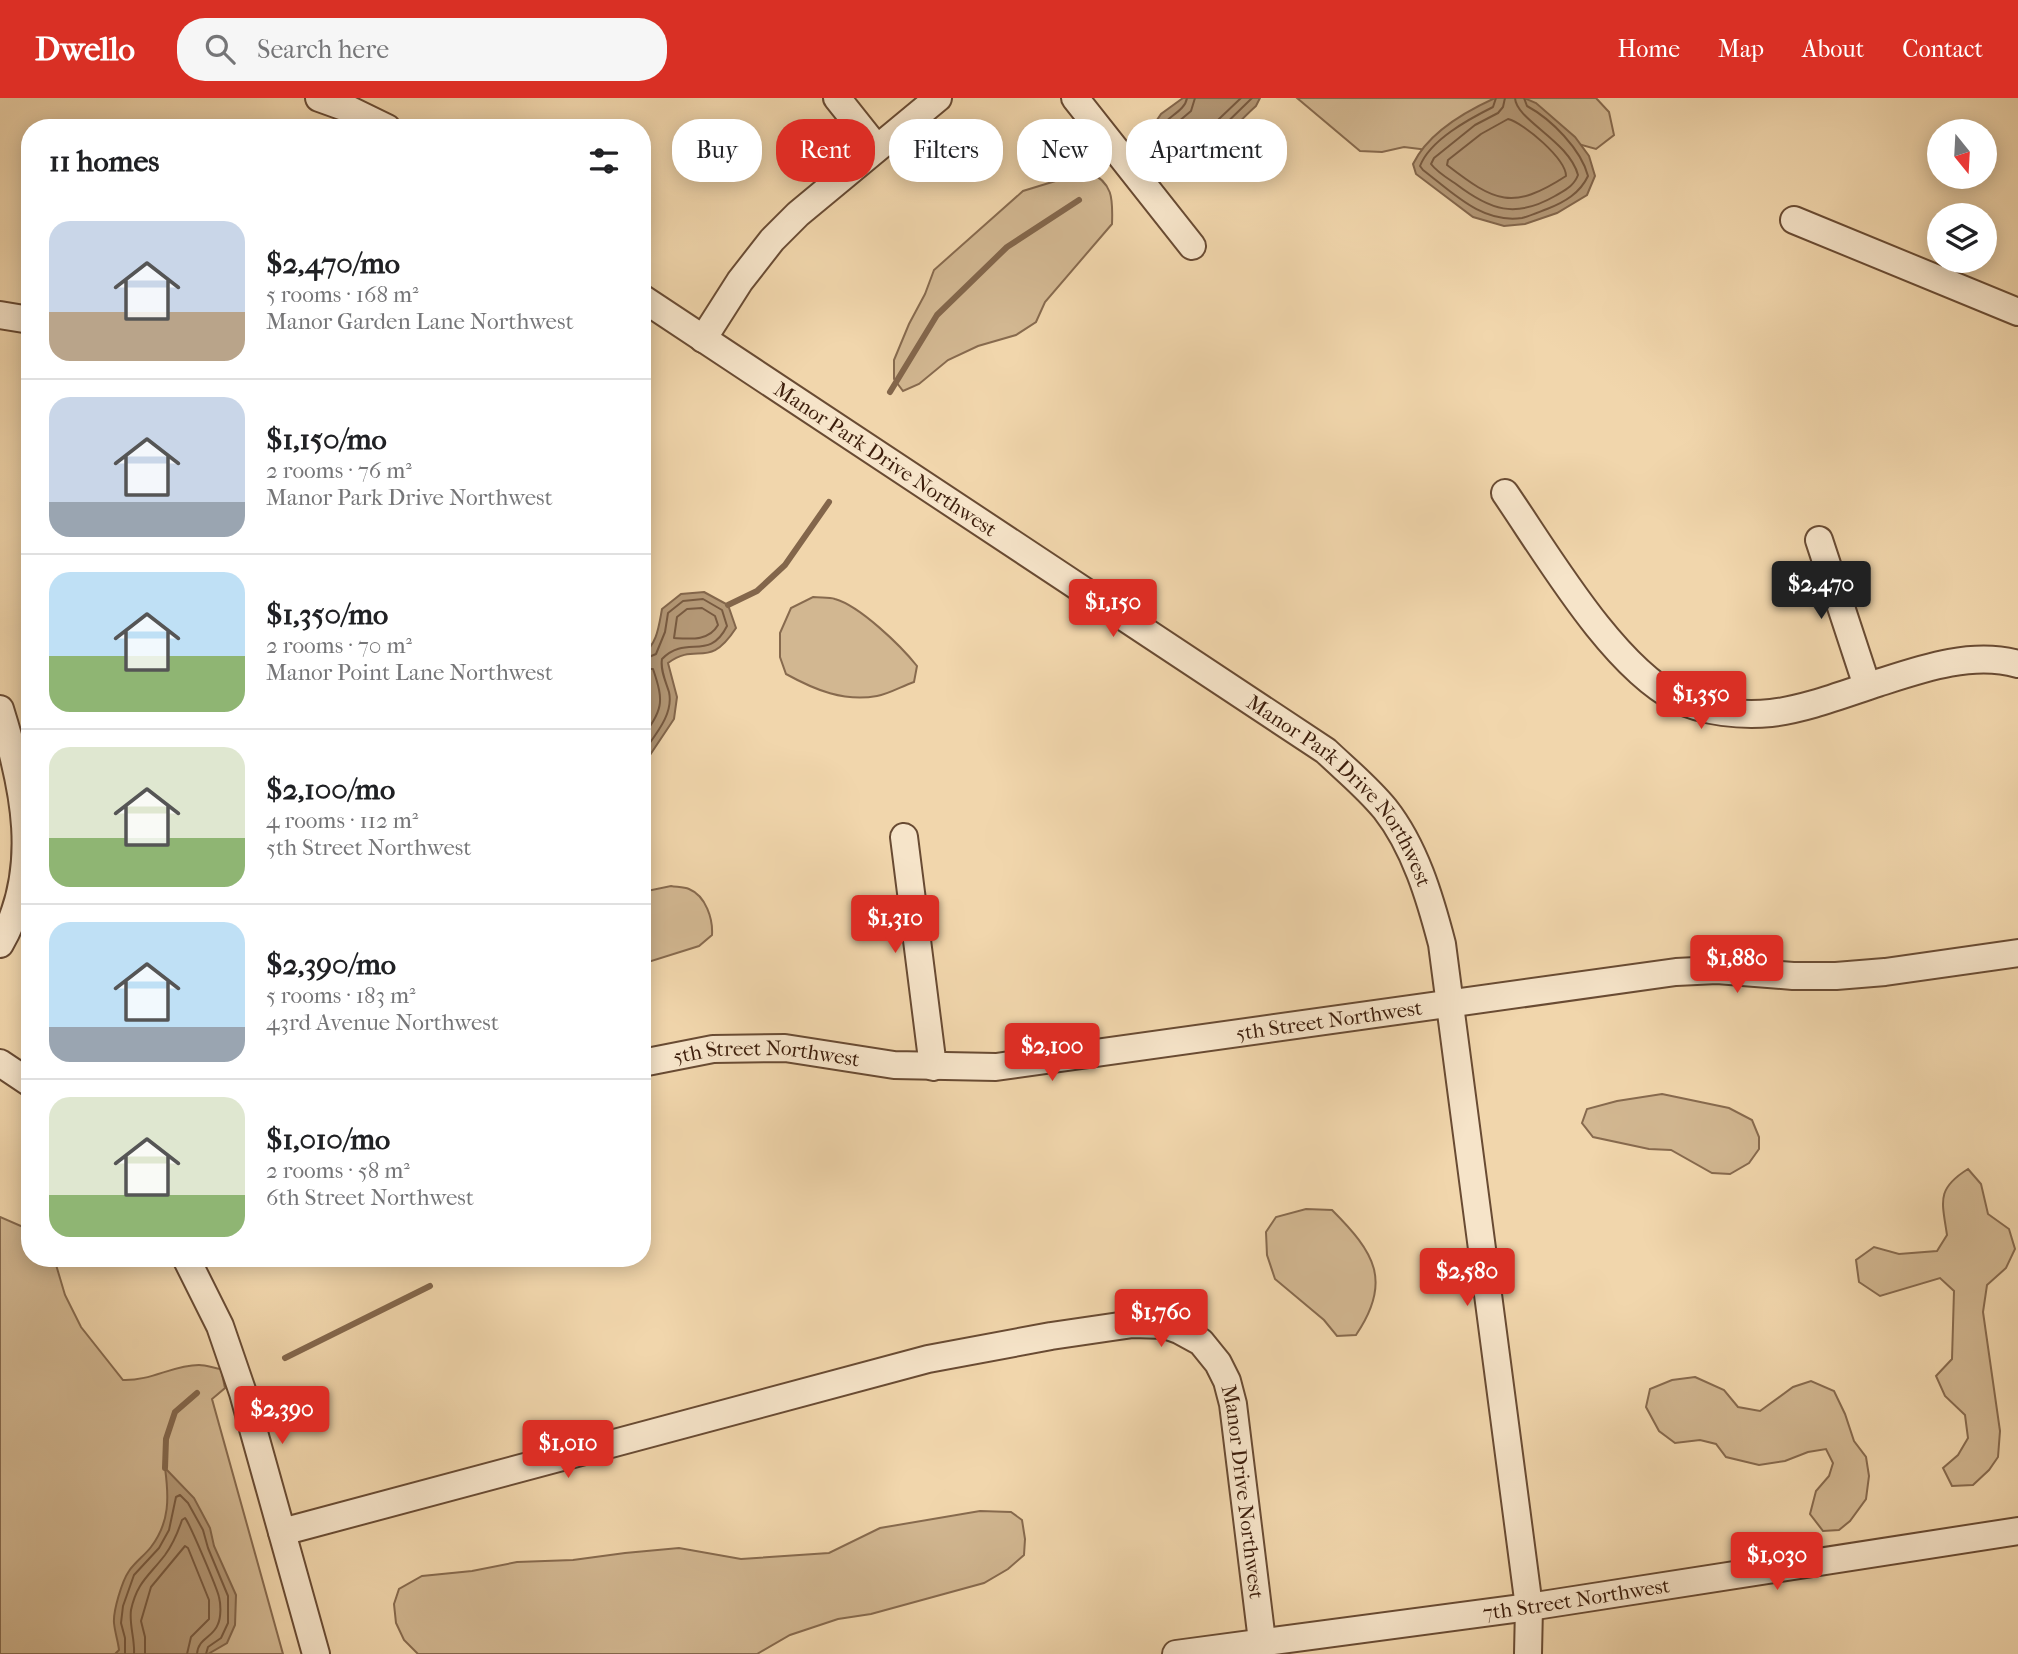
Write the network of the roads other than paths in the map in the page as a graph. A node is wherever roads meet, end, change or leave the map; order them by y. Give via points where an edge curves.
1 (319, 98) edge
2 (837, 98) edge
3 (938, 98) edge
4 (1075, 98) edge
5 (345, 102) edge
6 (372, 119) edge
7 (876, 147) junction
8 (1794, 220) dead end
9 (1192, 246) dead end
10 (651, 304) edge
11 (2018, 312) edge
12 (0, 315) edge
13 (21, 318) edge
14 (703, 339) junction
15 (1505, 493) dead end
16 (1819, 540) dead end
17 (2018, 664) edge
18 (1867, 687) junction
19 (0, 709) edge
20 (21, 790) edge
21 (904, 837) dead end
22 (21, 890) edge
23 (0, 944) edge
24 (2018, 953) edge
25 (1451, 1002) junction
26 (651, 1061) edge
27 (0, 1063) edge
28 (933, 1067) junction
29 (21, 1077) edge
30 (193, 1267) edge
31 (2018, 1531) edge
32 (282, 1532) junction
33 (1529, 1607) junction
34 (1262, 1641) junction
35 (316, 1654) edge
36 (1176, 1654) edge
37 (1528, 1654) edge

1 - 5 street
2 - 7 street
3 - 7 street
4 - 9 street
5 - 6 street
7 - 14 street via 772,240
8 - 11 street
10 - 14 street, Manor Park Drive Northwest
12 - 13 street
14 - 25 street, Manor Park Drive Northwest via 1335,759 1386,811 1405,841 1432,909
15 - 18 street via 1619,650 1653,683 1678,699 1736,714 1772,713
16 - 18 street
17 - 18 street via 1951,663
19 - 20 street
21 - 28 street
22 - 23 street
24 - 25 street, 5th Street Northwest via 1836,976 1676,972
25 - 28 street, 5th Street Northwest via 996,1067
25 - 33 street, Manor Park Drive Northwest
26 - 28 street, 5th Street Northwest via 713,1049 785,1048
27 - 29 street
30 - 32 street via 243,1393
31 - 33 street, 7th Street Northwest
32 - 34 street, Manor Drive Northwest via 928,1359 1133,1324 1165,1325 1201,1342 1227,1381
32 - 35 street
33 - 34 street, 7th Street Northwest
33 - 37 street, Manor Park Drive Northwest
34 - 36 street, 7th Street Northwest

